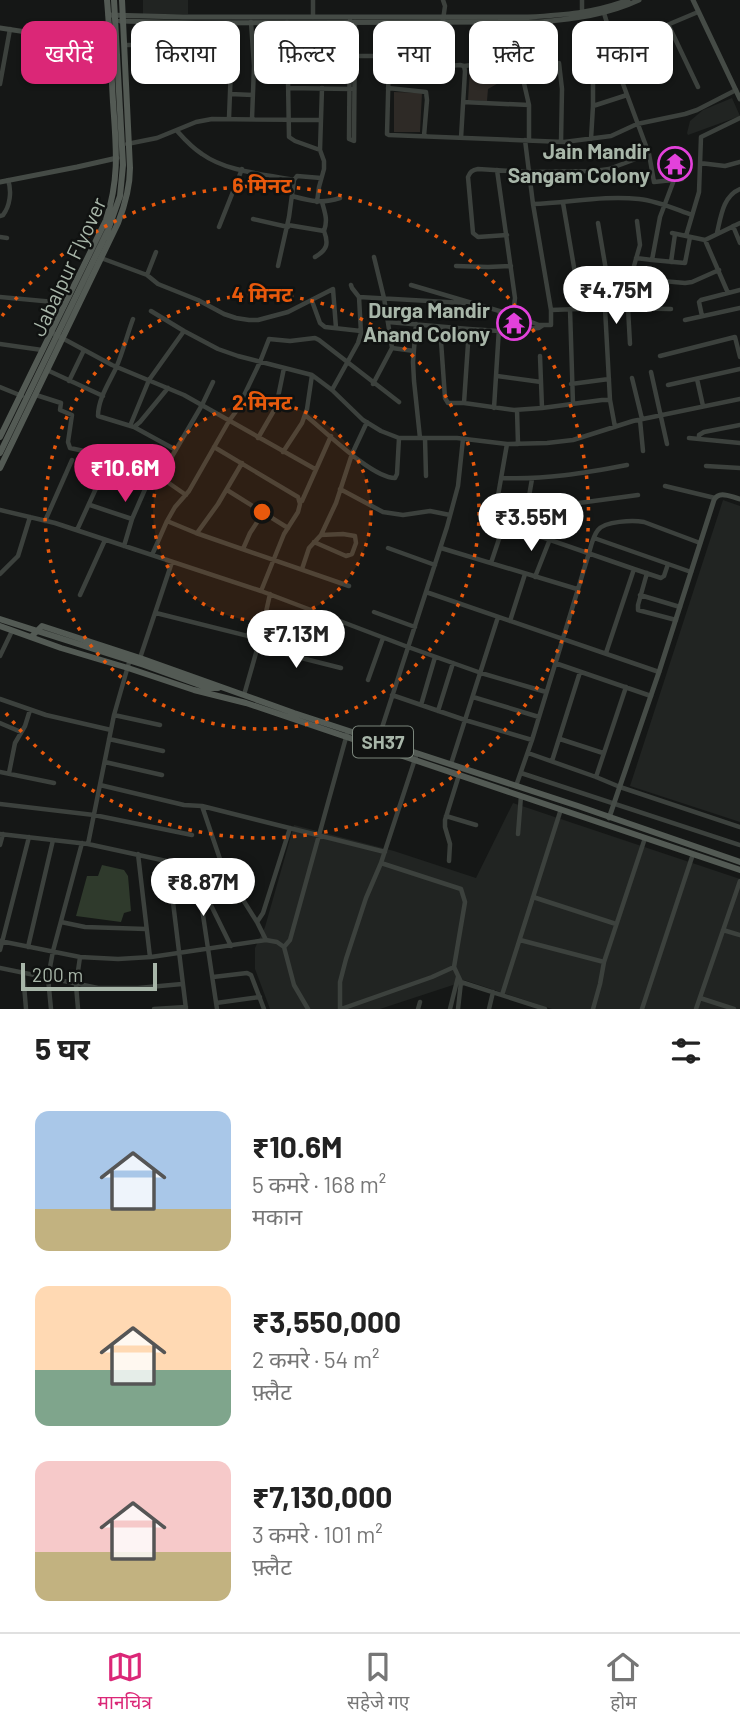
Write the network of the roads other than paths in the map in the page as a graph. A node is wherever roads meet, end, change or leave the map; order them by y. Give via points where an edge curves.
1 (107, 0) edge
2 (114, 0) edge
3 (122, 0) edge
4 (313, 0) edge
5 (443, 0) edge
6 (582, 0) edge
7 (628, 0) edge
8 (639, 0) edge
9 (693, 0) edge
10 (698, 12) junction
11 (582, 13) junction
12 (604, 13) junction
13 (313, 17) junction
14 (108, 18) junction
15 (123, 18) junction
16 (352, 20) junction
17 (108, 21) edge
18 (287, 21) edge
19 (445, 21) junction
20 (551, 21) edge
21 (606, 21) edge
22 (251, 22) junction
23 (254, 22) edge
24 (673, 24) edge
25 (0, 28) edge
26 (10, 29) junction
27 (21, 31) edge
28 (673, 36) edge
29 (117, 45) edge
30 (124, 45) junction
31 (131, 45) edge
32 (559, 63) dead end
33 (455, 65) edge
34 (469, 65) edge
35 (464, 66) junction
36 (0, 83) edge
37 (112, 84) edge
38 (230, 84) edge
39 (288, 84) edge
40 (352, 84) edge
41 (388, 84) edge
42 (524, 84) edge
43 (593, 84) edge
44 (622, 84) edge
45 (698, 87) dead end
46 (288, 88) junction
47 (322, 88) junction
48 (388, 88) junction
49 (352, 89) junction
50 (230, 94) junction
51 (738, 94) edge
52 (253, 95) junction
53 (626, 95) junction
54 (463, 102) junction
55 (529, 105) junction
56 (593, 106) junction
57 (229, 118) junction
58 (740, 118) edge
59 (252, 119) junction
60 (288, 120) junction
61 (321, 120) junction
62 (638, 124) junction
63 (177, 131) junction
64 (424, 137) junction
65 (461, 138) junction
66 (591, 139) junction
67 (527, 140) junction
68 (561, 142) junction
69 (128, 144) junction
70 (116, 146) junction
71 (320, 150) junction
72 (679, 151) dead end
73 (649, 154) junction
74 (117, 158) junction
75 (129, 158) junction
76 (740, 162) edge
77 (700, 163) junction
78 (242, 169) junction
79 (497, 170) junction
80 (529, 172) junction
81 (321, 178) junction
82 (8, 180) junction
83 (294, 180) junction
84 (674, 180) junction
85 (0, 182) edge
86 (740, 188) edge
87 (292, 196) junction
88 (340, 198) dead end
89 (320, 202) junction
90 (563, 203) junction
91 (533, 204) junction
92 (664, 204) junction
93 (692, 215) junction
94 (0, 216) edge
95 (253, 219) dead end
96 (637, 221) dead end
97 (598, 223) dead end
98 (740, 223) edge
99 (288, 226) junction
100 (733, 226) junction
101 (219, 227) dead end
102 (324, 231) junction
103 (717, 234) junction
104 (507, 235) junction
105 (688, 236) junction
106 (0, 237) edge
107 (7, 238) dead end
108 (705, 240) junction
109 (740, 243) edge
110 (156, 252) dead end
111 (315, 257) dead end
112 (374, 257) dead end
113 (101, 258) junction
114 (636, 258) junction
115 (652, 260) junction
116 (671, 262) junction
117 (278, 266) dead end
118 (456, 266) dead end
119 (511, 266) junction
120 (719, 270) junction
121 (148, 275) junction
122 (607, 276) junction
123 (577, 277) junction
124 (632, 278) junction
125 (351, 285) dead end
126 (411, 285) dead end
127 (740, 290) edge
128 (728, 293) junction
129 (0, 297) edge
130 (359, 297) junction
131 (384, 298) junction
132 (311, 301) junction
133 (65, 303) junction
134 (468, 303) junction
135 (581, 308) junction
136 (605, 308) junction
137 (628, 308) junction
138 (740, 308) edge
139 (570, 309) junction
140 (671, 309) dead end
141 (551, 310) junction
142 (151, 311) dead end
143 (500, 312) junction
144 (513, 315) junction
145 (702, 316) junction
146 (133, 319) dead end
147 (685, 320) dead end
148 (388, 322) junction
149 (416, 324) junction
150 (543, 326) junction
151 (440, 327) junction
152 (336, 328) junction
153 (468, 329) junction
154 (184, 331) junction
155 (361, 331) junction
156 (499, 331) junction
157 (51, 332) junction
158 (62, 339) junction
159 (0, 344) edge
160 (630, 344) dead end
161 (392, 348) junction
162 (42, 350) junction
163 (84, 350) junction
164 (414, 351) junction
165 (540, 356) dead end
166 (660, 356) dead end
167 (740, 357) edge
168 (260, 362) junction
169 (349, 362) junction
170 (117, 367) junction
171 (284, 368) junction
172 (740, 369) edge
173 (47, 370) junction
174 (651, 372) dead end
175 (312, 375) junction
176 (496, 376) junction
177 (632, 378) dead end
178 (609, 379) junction
179 (697, 379) junction
180 (149, 380) junction
181 (69, 381) junction
182 (213, 382) dead end
183 (541, 382) junction
184 (373, 384) junction
185 (572, 384) junction
186 (668, 385) dead end
187 (0, 387) edge
188 (168, 388) junction
189 (332, 390) junction
190 (21, 396) junction
191 (103, 396) junction
192 (34, 397) junction
193 (740, 399) edge
194 (610, 400) junction
195 (399, 402) dead end
196 (464, 403) junction
197 (573, 404) junction
198 (202, 405) junction
199 (704, 406) junction
200 (494, 408) junction
201 (542, 408) junction
202 (517, 410) junction
203 (305, 415) junction
204 (662, 415) junction
205 (641, 420) junction
206 (229, 421) junction
207 (367, 422) junction
208 (740, 425) edge
209 (132, 426) junction
210 (615, 427) junction
211 (331, 436) junction
212 (0, 437) edge
213 (258, 438) junction
214 (399, 438) junction
215 (423, 438) junction
216 (689, 438) dead end
217 (463, 439) junction
218 (699, 439) junction
219 (518, 443) junction
220 (740, 443) edge
221 (507, 444) junction
222 (667, 444) dead end
223 (215, 447) junction
224 (176, 450) junction
225 (643, 451) dead end
226 (283, 452) junction
227 (0, 453) edge
228 (352, 454) junction
229 (72, 460) dead end
230 (242, 464) junction
231 (627, 465) dead end
232 (706, 466) dead end
233 (0, 468) edge
234 (740, 468) edge
235 (315, 470) junction
236 (153, 471) junction
237 (160, 477) junction
238 (426, 477) dead end
239 (501, 478) junction
240 (532, 479) junction
241 (98, 484) dead end
242 (665, 486) dead end
243 (340, 489) junction
244 (227, 490) junction
245 (186, 495) junction
246 (638, 495) dead end
247 (715, 499) junction
248 (740, 499) edge
249 (302, 501) dead end
250 (89, 505) junction
251 (0, 510) edge
252 (527, 510) junction
253 (263, 513) junction
254 (450, 515) junction
255 (30, 517) junction
256 (132, 519) junction
257 (46, 521) junction
258 (167, 521) junction
259 (504, 524) junction
260 (288, 528) junction
261 (77, 530) junction
262 (523, 531) junction
263 (196, 533) junction
264 (321, 535) junction
265 (594, 538) junction
266 (550, 539) junction
267 (105, 540) junction
268 (314, 542) junction
269 (700, 543) junction
270 (124, 546) junction
271 (388, 548) dead end
272 (440, 548) junction
273 (243, 549) junction
274 (589, 553) junction
275 (152, 555) junction
276 (274, 559) junction
277 (173, 562) junction
278 (491, 563) junction
279 (668, 564) junction
280 (435, 565) junction
281 (302, 569) junction
282 (634, 569) junction
283 (691, 572) junction
284 (647, 573) junction
285 (0, 574) edge
286 (525, 574) junction
287 (535, 577) junction
288 (349, 586) dead end
289 (578, 589) junction
290 (261, 591) junction
291 (426, 592) junction
292 (271, 594) junction
293 (80, 595) dead end
294 (640, 595) junction
295 (680, 607) junction
296 (374, 612) dead end
297 (156, 613) junction
298 (498, 617) junction
299 (0, 619) edge
300 (676, 620) junction
301 (510, 621) junction
302 (0, 626) edge
303 (415, 627) junction
304 (12, 631) junction
305 (30, 637) junction
306 (383, 638) junction
307 (562, 638) junction
308 (260, 639) junction
309 (258, 647) junction
310 (408, 647) junction
311 (606, 653) junction
312 (131, 655) junction
313 (0, 656) edge
314 (435, 657) junction
315 (140, 658) junction
316 (453, 663) junction
317 (555, 663) junction
318 (128, 668) junction
319 (341, 668) dead end
320 (580, 672) junction
321 (659, 672) junction
322 (481, 673) junction
323 (368, 680) dead end
324 (208, 688) junction
325 (223, 688) junction
326 (626, 688) junction
327 (546, 692) junction
328 (392, 695) junction
329 (218, 696) junction
330 (244, 696) junction
331 (473, 696) junction
332 (651, 696) junction
333 (0, 699) edge
334 (421, 705) junction
335 (30, 710) junction
336 (438, 711) junction
337 (114, 715) junction
338 (539, 717) junction
339 (465, 720) junction
340 (0, 723) edge
341 (160, 725) dead end
342 (111, 730) junction
343 (21, 732) junction
344 (347, 734) junction
345 (109, 738) junction
346 (559, 739) junction
347 (378, 740) junction
348 (532, 740) junction
349 (163, 751) dead end
350 (603, 752) junction
351 (417, 753) junction
352 (528, 754) junction
353 (415, 761) junction
354 (552, 761) junction
355 (104, 762) junction
356 (451, 764) junction
357 (0, 772) edge
358 (9, 773) junction
359 (521, 774) junction
360 (162, 775) dead end
361 (459, 775) junction
362 (596, 776) junction
363 (54, 783) dead end
364 (100, 785) junction
365 (516, 786) junction
366 (620, 787) junction
367 (521, 795) junction
368 (615, 803) junction
369 (0, 804) edge
370 (202, 806) junction
371 (561, 808) junction
372 (94, 815) junction
373 (446, 816) junction
374 (609, 818) junction
375 (476, 825) dead end
376 (740, 827) edge
377 (290, 828) junction
378 (1, 834) edge
379 (518, 834) dead end
380 (192, 835) dead end
381 (320, 836) junction
382 (29, 837) junction
383 (645, 838) junction
384 (53, 840) junction
385 (85, 843) junction
386 (0, 845) edge
387 (740, 845) edge
388 (385, 852) junction
389 (693, 853) junction
390 (138, 854) junction
391 (168, 861) junction
392 (449, 861) dead end
393 (740, 862) edge
394 (381, 863) junction
395 (196, 867) junction
396 (204, 869) dead end
397 (740, 870) edge
398 (198, 879) junction
399 (740, 881) edge
400 (533, 897) junction
401 (61, 922) junction
402 (257, 922) junction
403 (616, 924) junction
404 (146, 929) junction
405 (723, 930) junction
406 (740, 934) edge
407 (266, 940) junction
408 (520, 940) junction
409 (1, 941) edge
410 (232, 946) junction
411 (28, 947) junction
412 (284, 947) junction
413 (208, 949) junction
414 (0, 950) edge
415 (53, 951) junction
416 (179, 953) junction
417 (80, 957) junction
418 (150, 957) junction
419 (604, 962) junction
420 (454, 967) junction
421 (0, 968) edge
422 (23, 973) junction
423 (458, 976) junction
424 (213, 977) junction
425 (48, 978) junction
426 (461, 982) junction
427 (182, 984) junction
428 (76, 985) junction
429 (493, 992) junction
430 (502, 995) junction
431 (260, 997) junction
432 (700, 998) junction
433 (420, 1003) dead end
434 (216, 1006) edge
435 (357, 1006) edge
436 (186, 1008) edge
437 (26, 1009) edge
438 (51, 1009) edge
439 (78, 1009) edge
440 (154, 1009) edge
441 (264, 1009) edge
442 (308, 1009) edge
443 (341, 1009) edge
444 (418, 1009) edge
445 (450, 1009) edge
446 (458, 1009) edge
447 (489, 1009) edge
448 (545, 1009) edge
449 (593, 1009) edge
450 (642, 1009) edge
451 (696, 1009) edge
452 (733, 1009) edge

1 - 14 main road
2 - 227 main road, Jabalpur Flyover via 123,165 120,196 108,230
3 - 15 main road
4 - 13 street
5 - 19 street
6 - 11 street
7 - 11 street
8 - 12 street
9 - 10 street
10 - 24 street
10 - 51 street
11 - 19 street
12 - 20 street
12 - 21 street
13 - 15 street
13 - 16 street
14 - 15 street
14 - 17 main road
15 - 22 street
15 - 30 main road
16 - 18 street
16 - 19 street
22 - 23 street
22 - 52 street
25 - 26 street
26 - 27 street
26 - 36 street
28 - 45 street
29 - 30 street
30 - 31 street
30 - 69 main road
32 - 68 street
33 - 35 street
34 - 35 street
35 - 54 street
37 - 70 main road
38 - 50 street
39 - 46 street
40 - 49 street
41 - 48 street
42 - 55 street
43 - 56 street
44 - 53 street
46 - 47 street
46 - 60 street
47 - 49 street
47 - 61 street
48 - 64 street via 387,134
48 - 64 street via 426,92
49 - 49 street via 354,141 349,139
50 - 52 street
50 - 57 street
51 - 62 street via 697,110
52 - 59 street
53 - 56 street
53 - 62 street
54 - 55 street
54 - 65 street
55 - 67 street
56 - 66 street
57 - 59 street
57 - 63 street via 196,122
58 - 77 street via 701,136
59 - 60 street
60 - 61 street
60 - 71 street via 289,137
61 - 71 street
62 - 66 street
62 - 73 street
63 - 69 street
63 - 78 street via 204,156
64 - 65 street
65 - 67 street
66 - 68 street
67 - 68 street
67 - 80 street
69 - 70 street
69 - 75 main road
70 - 74 main road
71 - 81 street via 324,161
72 - 84 street via 682,179
73 - 80 street via 594,172
73 - 84 street via 654,181
74 - 75 street
74 - 82 street
74 - 133 main road via 106,220
75 - 113 main road via 125,204
76 - 77 street via 725,166
77 - 93 street
78 - 83 street
78 - 101 street
79 - 80 street
79 - 104 street
79 - 104 street via 473,170 468,177 473,233 478,237
80 - 91 street
81 - 83 street via 297,176
81 - 89 street
82 - 85 street
82 - 94 street via 8,206
83 - 87 street
84 - 92 street
86 - 103 street via 726,201
87 - 89 street
87 - 99 street
88 - 89 street
89 - 102 street via 327,218
90 - 91 street
90 - 92 street via 608,198
90 - 123 street
91 - 141 street
92 - 93 street
92 - 115 street
93 - 105 street
95 - 99 street
96 - 114 street
97 - 122 street
98 - 100 street
99 - 102 street
99 - 117 street
100 - 103 street
100 - 109 street
102 - 111 street via 326,247
103 - 108 street
104 - 119 street
105 - 108 street
105 - 116 street via 685,263
105 - 116 street via 674,233
106 - 107 street
108 - 120 street
110 - 121 street
112 - 131 street
113 - 121 street
113 - 158 main road
114 - 115 street
114 - 124 street
115 - 116 street
118 - 119 street
119 - 144 street
120 - 124 street via 685,283
120 - 128 street
121 - 132 street via 158,284 236,318 258,320
122 - 123 street
122 - 124 street
123 - 135 street
125 - 130 street
126 - 134 street
127 - 128 street
128 - 145 street via 701,300
129 - 133 street
130 - 131 street
130 - 155 street
131 - 134 street
131 - 148 street
132 - 152 street via 320,323
132 - 152 street via 333,289
133 - 157 main road
134 - 143 street
135 - 136 street
135 - 139 street
136 - 137 street
136 - 178 street
137 - 140 street
137 - 160 street
138 - 145 street
139 - 141 street
139 - 185 street
141 - 150 street via 551,325
142 - 154 street
143 - 144 street
143 - 156 street
144 - 150 street
145 - 147 street
146 - 170 street
148 - 149 street
148 - 161 street
149 - 151 street
149 - 164 street
150 - 156 street
151 - 153 street
151 - 196 street via 446,401
152 - 155 street
153 - 156 street
153 - 196 street
154 - 168 street via 218,349
154 - 180 street
155 - 169 street
156 - 176 street
157 - 158 street
157 - 162 main road
158 - 163 street
158 - 173 main road
159 - 162 street
161 - 164 street
161 - 184 street
162 - 190 main road
163 - 170 street
163 - 181 street
164 - 215 street
165 - 183 street
166 - 167 street via 735,337
168 - 169 street via 269,339 314,338
168 - 171 street
168 - 206 street
169 - 184 street
169 - 189 street
170 - 180 street
170 - 191 street
171 - 175 street
171 - 213 street via 276,407
172 - 179 street
173 - 181 street
173 - 192 main road
174 - 204 street
175 - 189 street
175 - 203 street
176 - 183 street
176 - 200 street
177 - 205 street
178 - 185 street
178 - 194 street
179 - 186 street
179 - 199 street
180 - 188 street
180 - 209 street
181 - 191 street
182 - 198 street
183 - 201 street
184 - 195 street
185 - 197 street
187 - 190 street
188 - 198 street
188 - 209 street
189 - 207 street
190 - 192 street
190 - 212 main road
191 - 209 street via 98,416
192 - 233 main road
192 - 236 street via 61,403 60,410 72,415 70,448 140,463
193 - 199 street
194 - 197 street
194 - 210 street
196 - 200 street
197 - 201 street
198 - 206 street
198 - 224 street
199 - 204 street
200 - 202 street
201 - 202 street
202 - 219 street
203 - 211 street
203 - 226 street
204 - 205 street
204 - 222 street
205 - 210 street
205 - 225 street
206 - 213 street
206 - 223 street
207 - 214 street
207 - 228 street
208 - 218 street via 704,432
209 - 224 street
210 - 219 street via 573,440
211 - 228 street
211 - 235 street
213 - 226 street
214 - 215 street
214 - 228 street via 393,479 377,474
215 - 217 street
215 - 238 street
216 - 218 street
217 - 221 street
217 - 254 street
218 - 220 street
219 - 221 street
221 - 239 street
223 - 230 street
223 - 245 street
224 - 237 street
226 - 235 street
228 - 243 street
229 - 257 street
230 - 244 street
230 - 260 street via 298,497 298,512
231 - 240 street
232 - 234 street
235 - 249 street
236 - 237 street
236 - 256 street
237 - 245 street
239 - 240 street
239 - 259 street via 495,513 497,521
240 - 252 street
241 - 250 street
242 - 247 street
243 - 254 street via 383,512
243 - 264 street
244 - 253 street
244 - 263 street
245 - 258 street
246 - 252 street
247 - 248 street via 720,494
247 - 269 street
250 - 256 street
250 - 261 street
251 - 255 street
252 - 262 street
253 - 260 street
253 - 273 street
254 - 272 street
255 - 257 street
255 - 285 street via 18,556
256 - 270 street
257 - 261 street
258 - 263 street
258 - 275 street
259 - 262 street
259 - 278 street
260 - 276 street
261 - 267 street
262 - 266 street
263 - 273 street
264 - 268 street
264 - 268 street via 355,536 352,554 346,556
265 - 269 street via 601,527 635,521
265 - 274 street
265 - 279 street
266 - 274 street
266 - 287 street
267 - 270 street
267 - 293 street
268 - 281 street
269 - 283 street
270 - 275 street
271 - 280 street
272 - 278 street
272 - 280 street
273 - 276 street
274 - 282 street
274 - 289 street
275 - 277 street
276 - 281 street
276 - 290 street
277 - 290 street
277 - 297 street
278 - 286 street
279 - 283 street
279 - 284 street via 662,578
280 - 291 street
281 - 288 street
282 - 284 street
282 - 311 street
283 - 295 street
284 - 294 street
286 - 287 street
286 - 301 street
287 - 289 street
289 - 307 street
290 - 292 street
291 - 298 street
291 - 303 street
292 - 306 street
292 - 308 street
294 - 295 street
294 - 300 street via 638,610
295 - 300 street
296 - 303 street
297 - 308 street
297 - 315 street
298 - 301 street
298 - 322 street
299 - 324 main road
300 - 321 street
301 - 307 street
302 - 304 main road
303 - 310 street
304 - 305 main road
304 - 313 street
305 - 312 main road, SH37 via 42,626
305 - 318 main road
306 - 310 street
306 - 323 street
307 - 311 street
307 - 317 street
308 - 309 street
309 - 319 street
309 - 330 street
310 - 314 street
310 - 328 street
311 - 321 street
312 - 315 main road, SH37
312 - 318 street
314 - 316 street
314 - 334 street
315 - 325 main road, SH37
316 - 322 street
316 - 336 street
317 - 320 street
317 - 327 street
318 - 329 main road
318 - 337 street
320 - 326 street
320 - 346 street
321 - 332 street
322 - 327 street
322 - 331 street
324 - 325 main road
324 - 329 main road
325 - 330 main road, SH37
326 - 332 street
326 - 350 street
327 - 338 street
328 - 334 street
328 - 347 street
329 - 344 main road
330 - 344 main road, SH37
331 - 338 street
331 - 339 street
332 - 366 street
333 - 335 street
334 - 336 street
335 - 342 street
335 - 343 street
336 - 339 street
337 - 341 street
337 - 342 street
338 - 348 street
339 - 348 street
339 - 356 street
340 - 343 street
342 - 345 street
343 - 358 street
344 - 347 main road, SH37
344 - 353 main road
344 - 381 street
345 - 349 street
345 - 355 street
346 - 350 street
346 - 354 street
347 - 351 main road, SH37
348 - 352 street
350 - 362 street
351 - 353 street
351 - 356 main road, SH37
352 - 354 street
352 - 359 street
353 - 361 main road
353 - 388 street
354 - 362 street
355 - 360 street
355 - 364 street
356 - 365 main road, SH37
357 - 358 street
358 - 363 street
359 - 365 street
359 - 368 street
361 - 367 main road
361 - 373 street
362 - 366 street
364 - 370 street
364 - 372 street
365 - 374 main road, SH37
366 - 368 street
366 - 376 street
367 - 371 main road
367 - 379 street
368 - 374 street
368 - 387 street
369 - 372 street
370 - 377 street
370 - 402 street via 223,868
371 - 383 main road
371 - 400 street
372 - 380 street
372 - 385 street
373 - 375 street
373 - 392 street
374 - 393 main road, SH37
377 - 381 street
377 - 402 street
378 - 382 street
378 - 386 street
381 - 388 street
381 - 412 street via 290,940
382 - 384 street
382 - 409 street
383 - 389 main road
383 - 403 street
384 - 385 street
384 - 411 street
385 - 390 street
385 - 401 street
388 - 394 street
389 - 397 main road
389 - 450 street
390 - 391 street
390 - 404 street
391 - 395 street
391 - 416 street
394 - 420 street via 461,889 465,902
394 - 443 street via 346,959 340,982
395 - 396 street
395 - 398 street
398 - 410 street
398 - 413 street
399 - 405 street
400 - 403 street
400 - 408 street
401 - 404 street
401 - 415 street
402 - 407 street
403 - 419 street
404 - 418 street
405 - 406 street
405 - 432 street
407 - 410 street
407 - 412 street
408 - 419 street
408 - 430 street
409 - 411 street
409 - 414 street
410 - 413 street
411 - 415 street
412 - 442 street via 294,985
413 - 416 street
413 - 424 street
415 - 417 street
415 - 425 street
416 - 418 street
416 - 427 street
417 - 418 street
417 - 428 street
419 - 449 street
420 - 423 street
420 - 435 street
421 - 422 street
422 - 425 street
422 - 437 street
423 - 426 street
423 - 445 street
424 - 431 street via 247,972
424 - 434 street
425 - 428 street
425 - 438 street
426 - 429 street
426 - 446 street
427 - 428 street via 114,989
427 - 436 street
428 - 439 street
429 - 430 street
429 - 447 street
430 - 448 street
431 - 434 street
431 - 441 street
432 - 451 street
432 - 452 street
433 - 444 street
435 - 443 street
436 - 440 street

